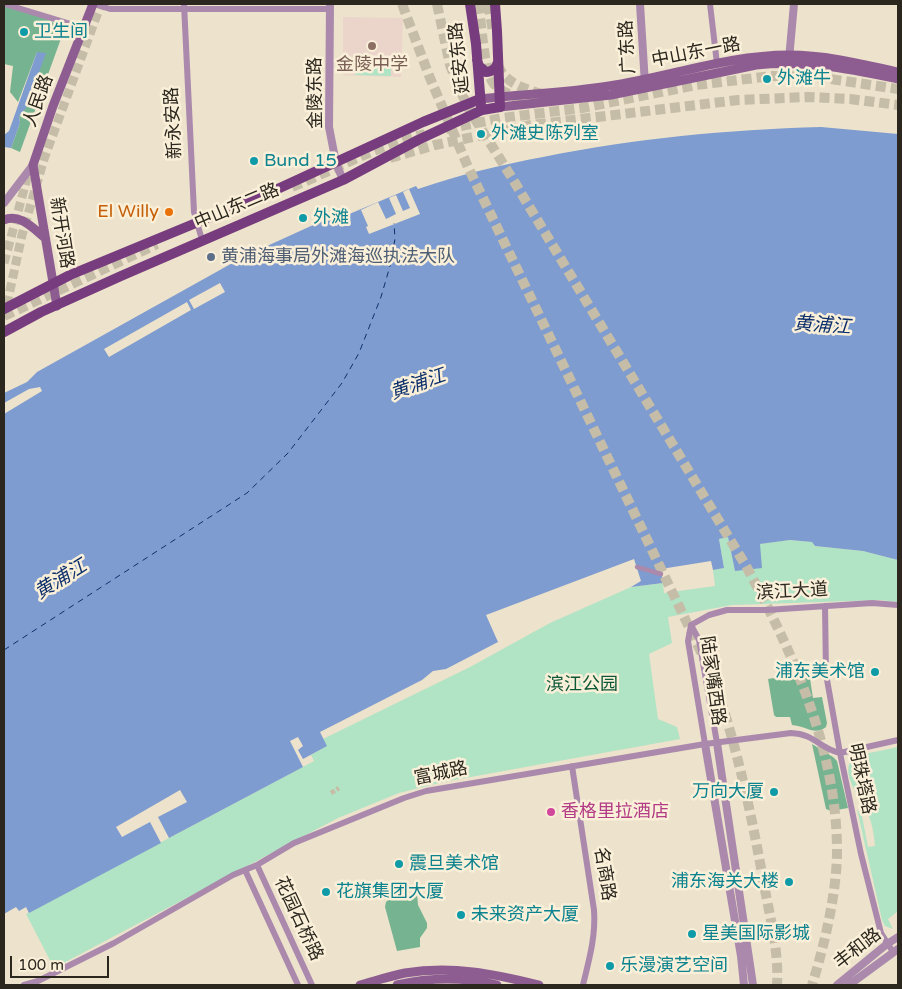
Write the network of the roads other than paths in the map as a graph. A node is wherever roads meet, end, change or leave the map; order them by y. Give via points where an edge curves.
1 (5, 4) edge
2 (94, 4) edge
3 (470, 4) edge
4 (494, 4) edge
5 (640, 4) edge
6 (710, 4) edge
7 (794, 4) edge
8 (184, 6) edge
9 (330, 6) edge
10 (84, 28) junction
11 (498, 58) junction
12 (789, 58) junction
13 (477, 60) junction
14 (717, 64) junction
15 (898, 72) edge
16 (898, 79) edge
17 (645, 84) junction
18 (500, 102) junction
19 (481, 104) junction
20 (336, 163) junction
21 (34, 165) junction
22 (343, 180) junction
23 (4, 203) edge
24 (4, 220) edge
25 (196, 222) junction
26 (44, 237) junction
27 (202, 240) junction
28 (52, 284) junction
29 (56, 306) junction
30 (4, 309) edge
31 (4, 332) edge
32 (637, 567) dead end
33 (662, 574) dead end
34 (898, 605) edge
35 (825, 606) junction
36 (691, 625) junction
37 (898, 740) edge
38 (717, 743) junction
39 (705, 744) junction
40 (840, 753) junction
41 (572, 766) junction
42 (257, 865) junction
43 (245, 870) junction
44 (898, 937) edge
45 (887, 944) junction
46 (896, 950) edge
47 (39, 983) edge
48 (24, 985) edge
49 (298, 985) edge
50 (312, 985) edge
51 (360, 985) edge
52 (397, 985) edge
53 (497, 985) edge
54 (539, 985) edge
55 (583, 985) edge
56 (744, 985) edge
57 (753, 985) edge
58 (837, 985) edge
59 (849, 985) edge

1 - 10 street
2 - 8 street via 110,9
2 - 10 main road, 人民路
3 - 13 main road, 延安东路
4 - 11 main road, 延安东路
5 - 17 street, 广东路
6 - 14 street
7 - 12 street
8 - 9 street
8 - 25 street, 新永安路
9 - 20 street, 金陵东路 via 329,127
10 - 21 main road, 人民路
11 - 13 main road via 496,67 490,72 482,69
11 - 18 main road, 延安东路
12 - 14 main road, 中山东一路 via 767,56
12 - 15 main road, 中山东一路 via 829,58
12 - 16 main road, 中山东一路
12 - 17 main road, 中山东一路
13 - 19 main road, 延安东路
14 - 17 main road, 中山东一路
17 - 18 main road, 中山东一路
18 - 19 main road
19 - 20 main road, 中山东二路 via 439,115
19 - 22 main road, 中山东二路
20 - 22 street, 金陵东路
20 - 25 main road, 中山东二路
21 - 23 street, 人民路
21 - 26 main road, 新开河路
22 - 27 main road, 中山东二路
24 - 26 main road via 19,219
25 - 27 street, 新永安路
25 - 28 main road, 中山东二路
26 - 28 main road, 新开河路
27 - 29 main road, 中山东二路
28 - 29 main road, 新开河路
28 - 30 main road, 中山东二路
29 - 31 main road, 中山东二路
32 - 33 street
34 - 35 street, 滨江大道
35 - 36 street, 滨江大道 via 727,610
35 - 40 street, 明珠塔路 via 826,674
36 - 38 street, 陆家嘴西路 via 699,640
36 - 39 street, 陆家嘴西路 via 688,641
37 - 40 street
38 - 39 street, 富城路
38 - 40 street, 富城路 via 801,733
38 - 57 street, 陆家嘴西路
39 - 41 street, 富城路
39 - 56 street, 陆家嘴西路
40 - 45 street, 明珠塔路 via 861,854 881,933
41 - 42 street, 富城路 via 426,791 294,843
41 - 55 street, 名商路 via 595,926
42 - 43 street, 富城路
42 - 50 street, 花园石桥路
43 - 47 street, 富城路
43 - 49 street, 花园石桥路
44 - 45 street, 丰和路
45 - 46 street, 明珠塔路
45 - 58 street, 丰和路
46 - 59 street, 丰和路
47 - 48 street, 富城路
51 - 54 main road via 404,973 462,970
52 - 53 main road via 461,978

